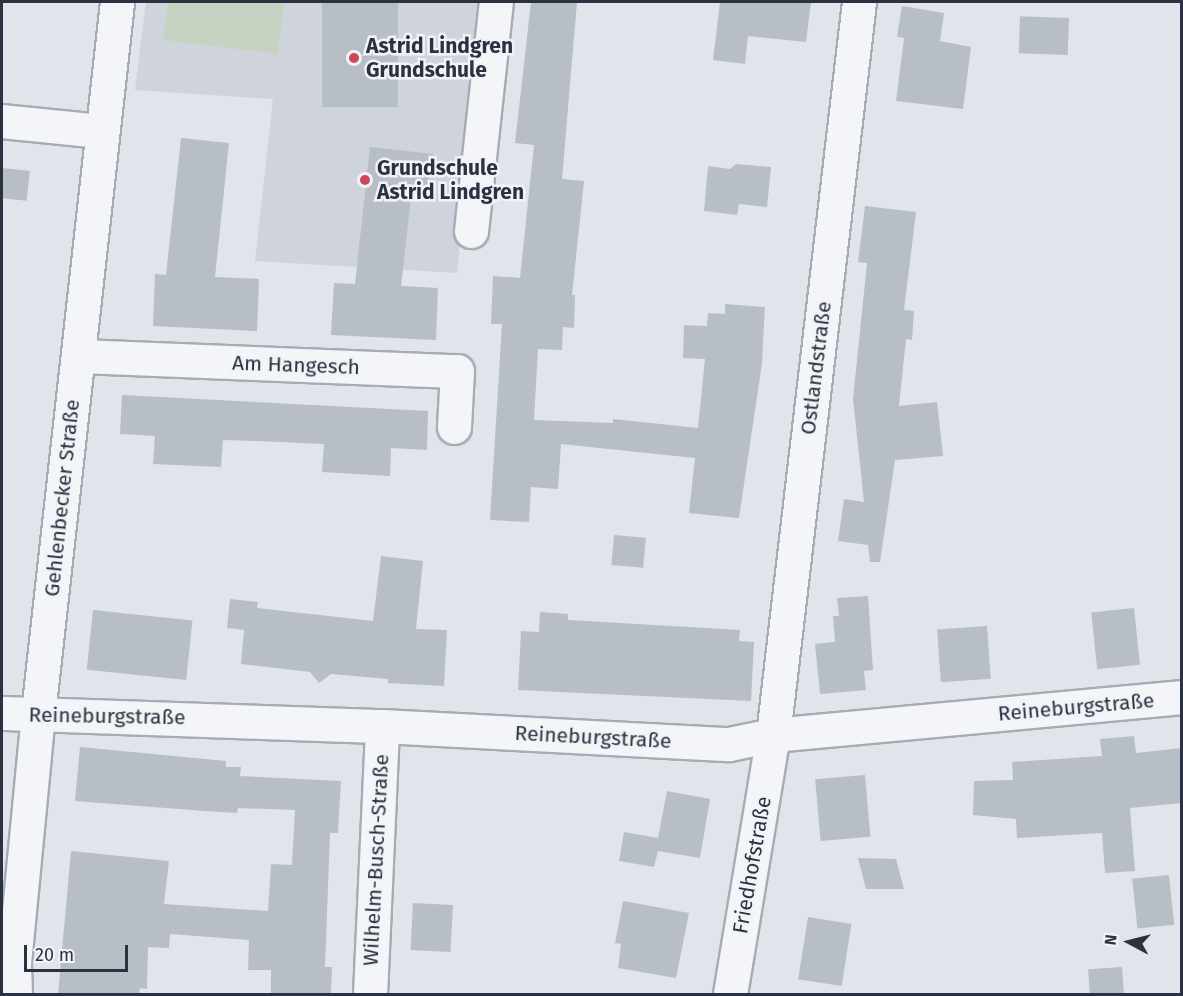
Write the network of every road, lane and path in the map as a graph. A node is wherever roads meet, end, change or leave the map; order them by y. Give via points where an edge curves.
1 (117, 2) edge
2 (496, 2) edge
3 (859, 2) edge
4 (2, 121) edge
5 (101, 131) junction
6 (471, 231) dead end
7 (78, 356) junction
8 (454, 427) dead end
9 (1182, 697) edge
10 (38, 713) junction
11 (2, 714) edge
12 (382, 726) junction
13 (774, 735) junction
14 (15, 994) edge
15 (370, 994) edge
16 (730, 994) edge

1 - 5 street, Gehlenbecker Straße
2 - 6 street
3 - 13 street, Ostlandstraße
4 - 5 street
5 - 7 street, Gehlenbecker Straße
7 - 8 street, Am Hangesch via 457,371
7 - 10 street, Gehlenbecker Straße
9 - 13 street, Reineburgstraße
10 - 11 street, Reineburgstraße
10 - 12 street, Reineburgstraße
10 - 14 street, Gehlenbecker Straße via 14,963
12 - 13 street, Reineburgstraße via 729,744
12 - 15 street, Wilhelm-Busch-Straße
13 - 16 street, Friedhofstraße

